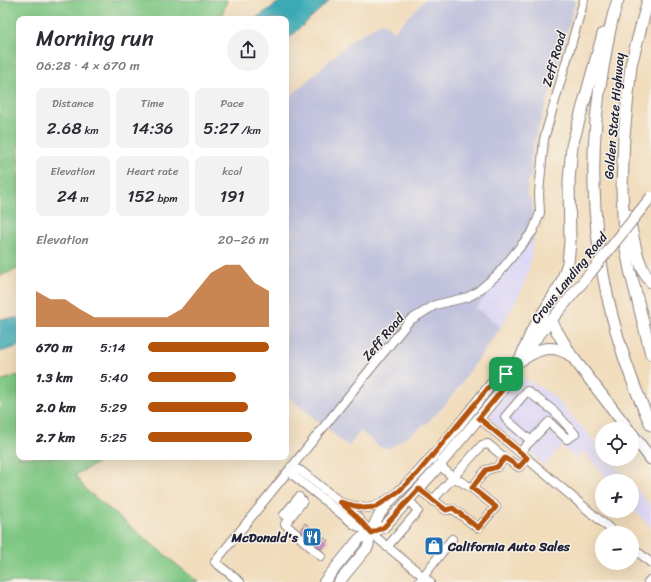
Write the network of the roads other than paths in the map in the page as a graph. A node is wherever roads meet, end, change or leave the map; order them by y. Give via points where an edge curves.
1 (584, 0) edge
2 (648, 0) edge
3 (617, 1) edge
4 (622, 188) junction
5 (651, 197) edge
6 (651, 201) edge
7 (641, 209) junction
8 (651, 282) edge
9 (551, 321) junction
10 (651, 354) edge
11 (522, 355) junction
12 (570, 355) junction
13 (515, 364) junction
14 (506, 374) junction
15 (479, 418) junction
16 (623, 422) edge
17 (651, 425) edge
18 (531, 441) junction
19 (639, 443) edge
20 (520, 452) junction
21 (505, 458) junction
22 (527, 458) junction
23 (651, 459) edge
24 (439, 465) junction
25 (291, 467) junction
26 (453, 477) junction
27 (472, 488) junction
28 (419, 489) junction
29 (399, 491) junction
30 (301, 499) dead end
31 (409, 500) junction
32 (433, 500) junction
33 (340, 502) junction
34 (606, 526) edge
35 (371, 533) junction
36 (452, 539) dead end
37 (387, 547) junction
38 (639, 553) edge
39 (321, 556) dead end
40 (651, 563) edge
41 (651, 579) edge
42 (424, 580) edge
43 (240, 582) edge
44 (324, 582) edge
45 (339, 582) edge
46 (648, 582) edge

1 - 25 street, Zeff Road via 544,139 539,193 540,213 532,231 497,274 477,292 468,297 435,305 409,321
2 - 4 highway, Golden State Highway via 631,66
3 - 11 highway via 605,26 572,146 568,263 561,284 532,331
3 - 17 highway, Golden State Highway via 596,109 594,170 597,224 610,311 630,379
4 - 8 highway via 638,255
4 - 10 highway, Golden State Highway via 624,238
5 - 7 main road, Crows Landing Road, bridge
6 - 7 highway, bridge
7 - 9 main road, Crows Landing Road, bridge
9 - 11 main road, Crows Landing Road
9 - 12 highway
11 - 13 main road, Crows Landing Road
12 - 13 highway via 557,348 542,348
12 - 16 highway
13 - 14 main road, Crows Landing Road
14 - 15 main road, Crows Landing Road via 503,389
14 - 29 main road, Crows Landing Road via 493,382 417,474
15 - 20 street
15 - 24 main road, Crows Landing Road
18 - 18 street via 549,422 567,439 575,434 554,411 527,391 506,416 507,420
18 - 20 street
19 - 23 highway
20 - 22 street
21 - 22 street via 519,467
21 - 26 street via 488,444 482,445
21 - 27 street via 497,467 486,470
22 - 34 street
24 - 26 street
24 - 28 main road, Crows Landing Road
25 - 33 street via 301,471
25 - 35 street via 293,475 356,525
25 - 43 street, Zeff Road via 214,562
26 - 27 street
26 - 32 street
27 - 32 street via 496,507 478,528 453,508 446,510
28 - 31 main road, Crows Landing Road
28 - 32 street
29 - 33 street via 376,507 363,508
29 - 35 main road, Crows Landing Road via 375,520
30 - 39 street via 284,524
31 - 35 main road, Crows Landing Road via 384,527
31 - 37 street via 418,511
33 - 35 street
35 - 37 street
35 - 44 main road, Crows Landing Road via 359,539
35 - 45 main road, Crows Landing Road via 368,547
36 - 42 street
37 - 42 street
38 - 40 street
41 - 46 street

